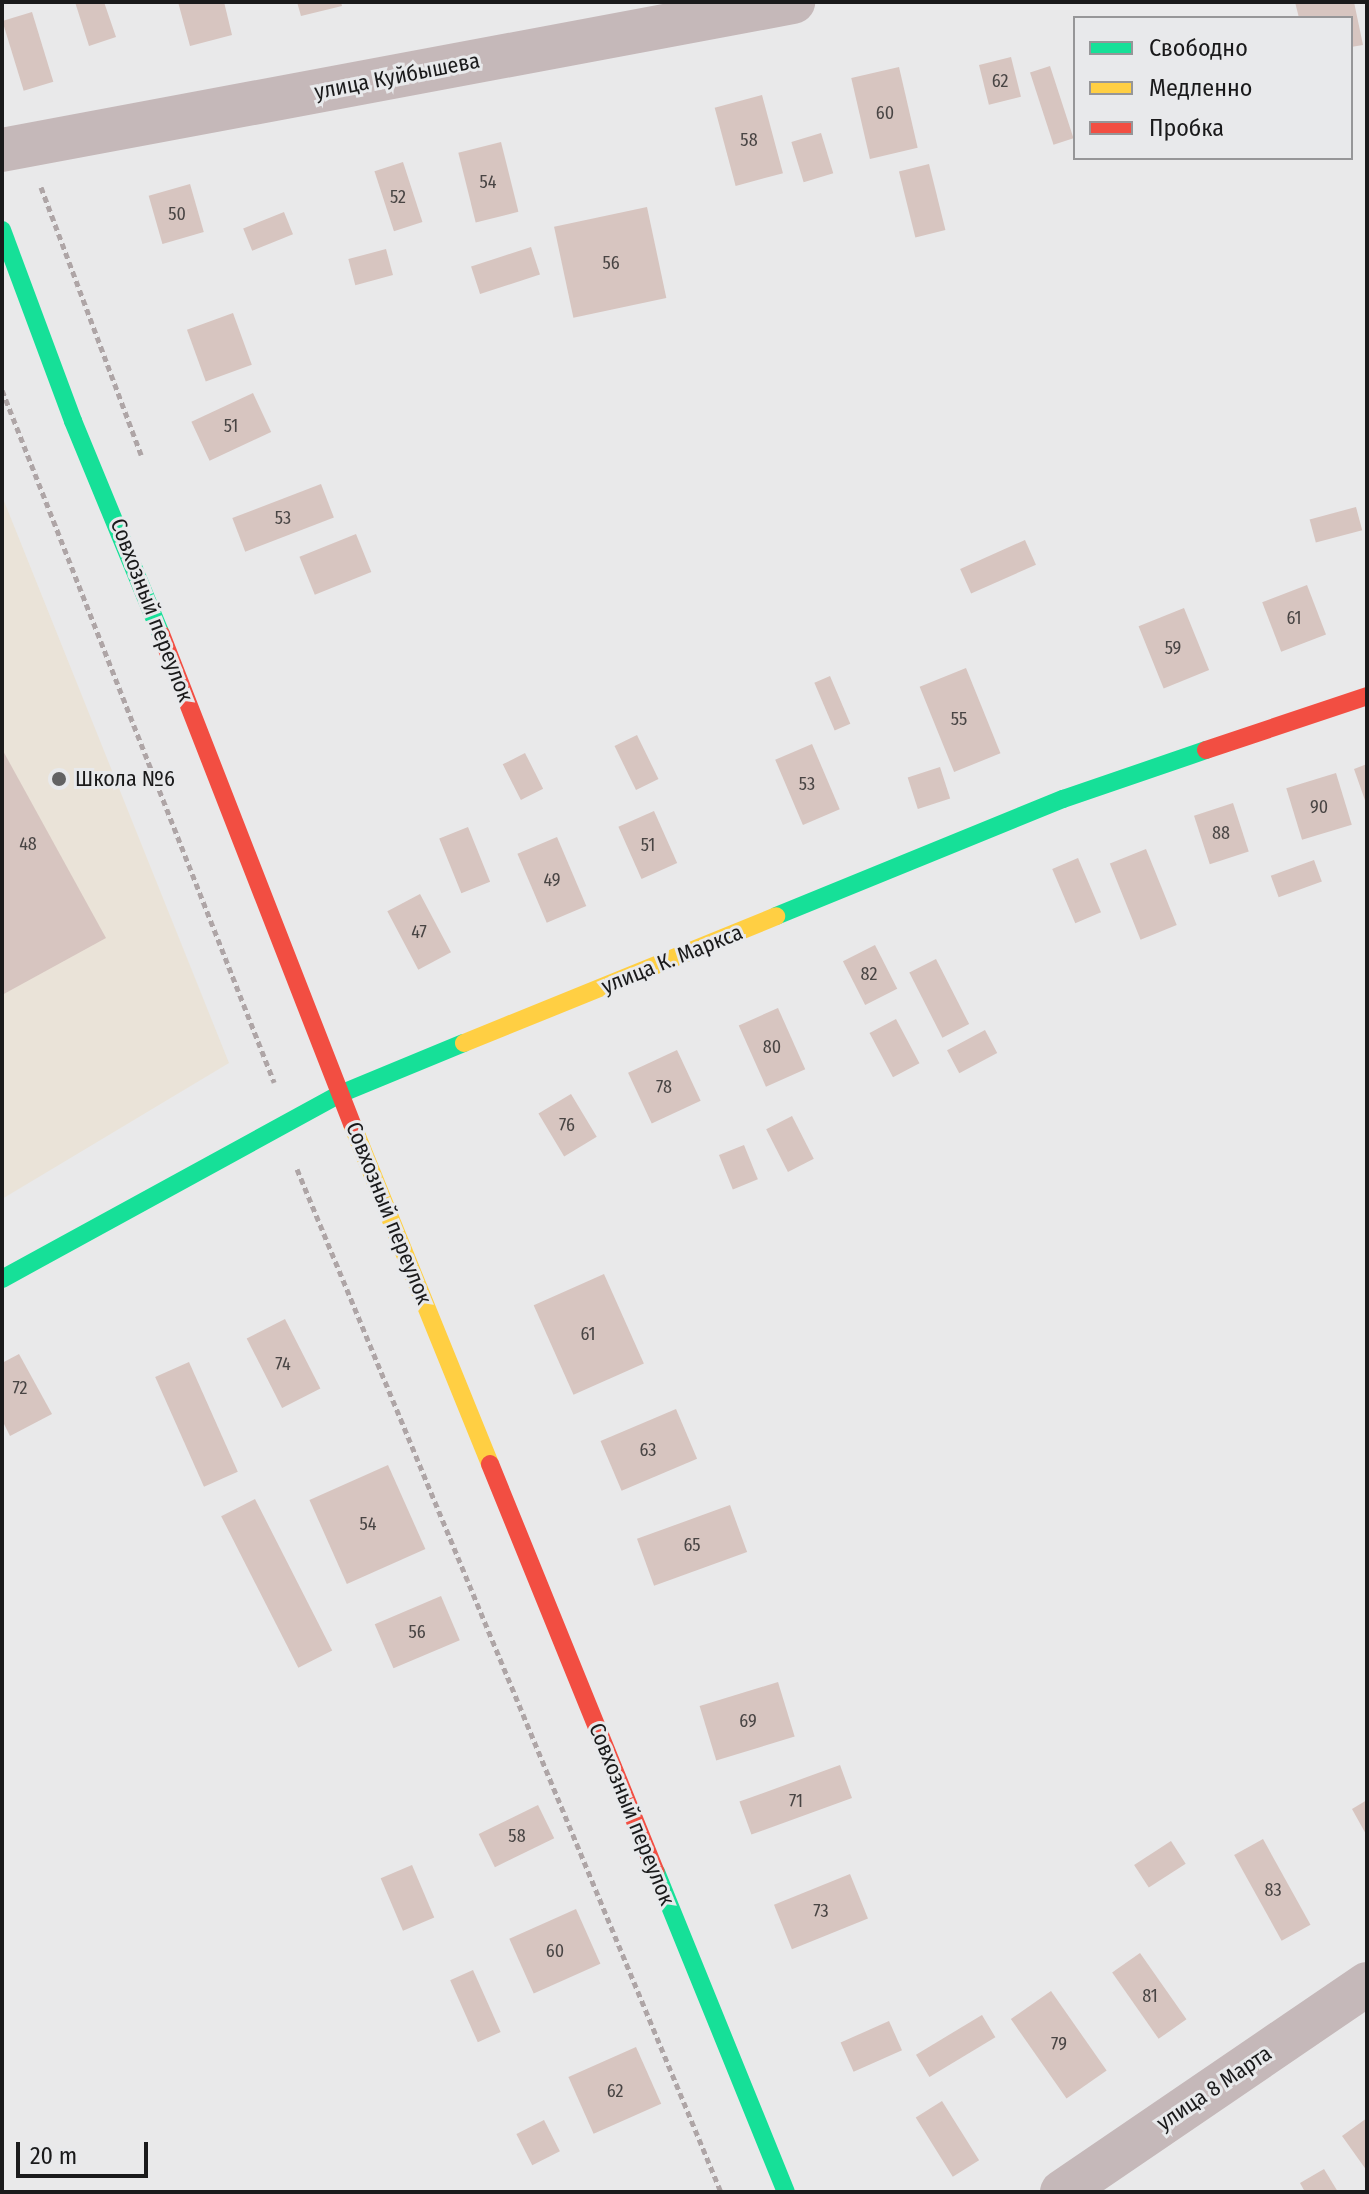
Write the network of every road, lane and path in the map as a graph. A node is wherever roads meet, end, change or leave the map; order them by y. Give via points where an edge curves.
1 (793, 2) edge
2 (2, 150) edge
3 (2, 230) edge
4 (2, 390) edge
5 (1367, 696) edge
6 (340, 1094) junction
7 (282, 1125) junction
8 (2, 1279) edge
9 (1367, 1984) edge
10 (721, 2192) edge
11 (786, 2192) edge
12 (1062, 2192) edge

1 - 2 street, улица Куйбышева
3 - 6 street, Совхозный переулок
4 - 7 path via 274,1083
5 - 6 street, улица К. Маркса via 1063,799
6 - 7 street, улица К. Маркса
6 - 11 street, Совхозный переулок
7 - 8 street, улица К. Маркса
7 - 10 path via 308,1202
9 - 12 street, улица 8 Марта

